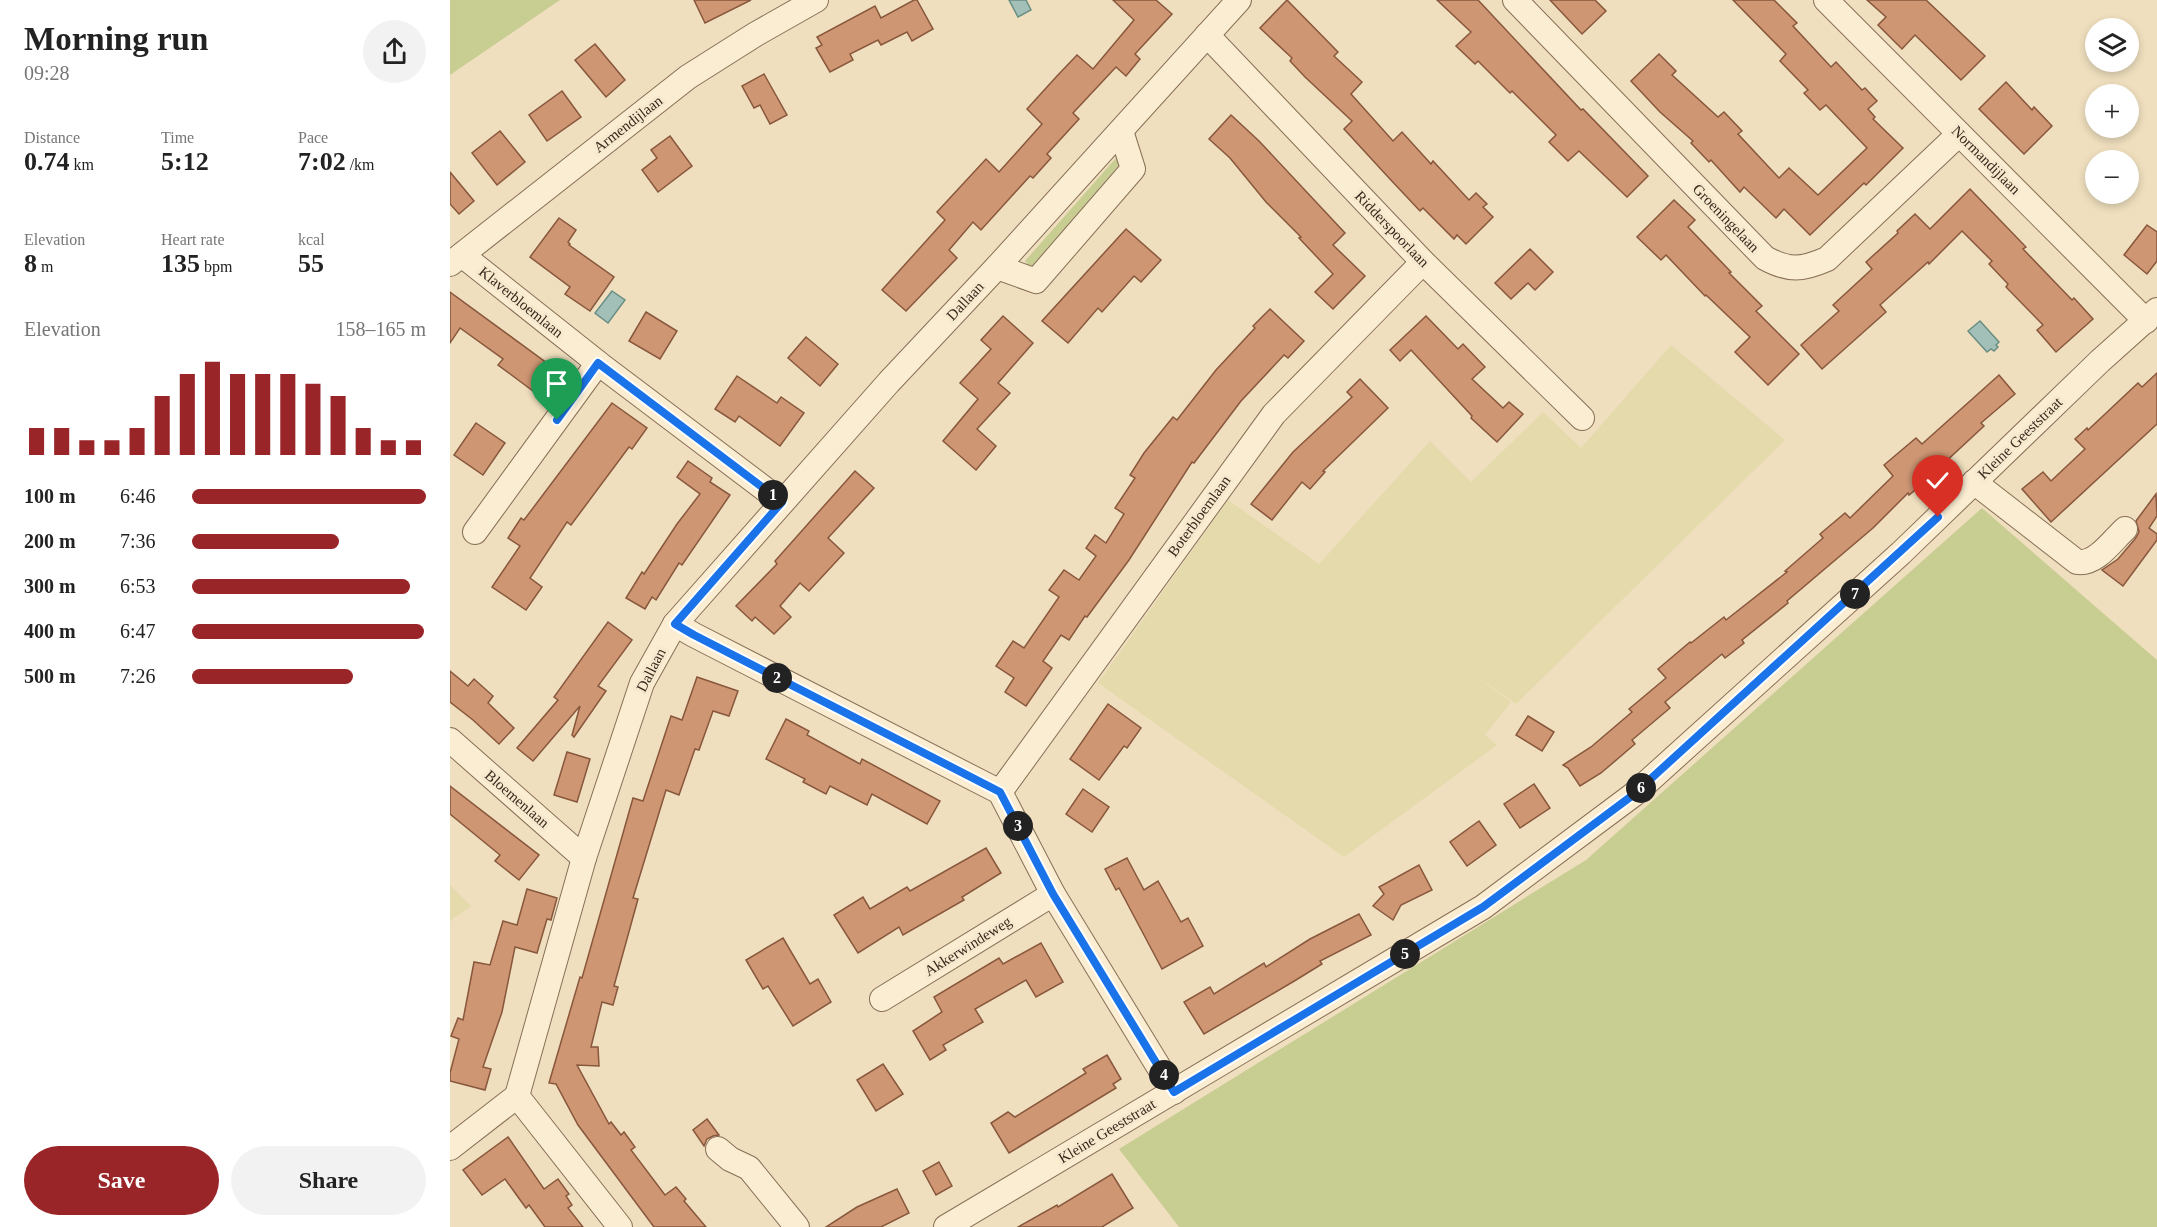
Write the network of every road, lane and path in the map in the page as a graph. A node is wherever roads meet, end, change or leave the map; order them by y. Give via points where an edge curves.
1 (816, 0) edge
2 (1239, 0) edge
3 (1515, 0) edge
4 (1826, 0) edge
5 (1207, 34) junction
6 (1121, 131) junction
7 (1959, 134) junction
8 (456, 259) edge
9 (1423, 262) junction
10 (997, 267) junction
11 (2151, 316) edge
12 (598, 363) junction
13 (1582, 418) dead end
14 (1974, 482) junction
15 (782, 502) junction
16 (2125, 529) dead end
17 (475, 532) dead end
18 (675, 624) junction
19 (450, 740) edge
20 (1000, 792) junction
21 (584, 858) junction
22 (1053, 894) junction
23 (882, 999) dead end
24 (1174, 1092) junction
25 (517, 1096) junction
26 (450, 1148) edge
27 (718, 1149) dead end
28 (620, 1227) edge
29 (797, 1227) edge
30 (946, 1227) edge

1 - 8 street, Armendijlaan via 688,77
2 - 5 street, Dallaan
3 - 7 street, Groeningelaan via 1765,258 1782,267 1813,266 1827,259
4 - 7 street, Normandijlaan
5 - 6 street, Dallaan
5 - 9 street, Ridderspoorlaan
6 - 10 street, Dallaan
6 - 10 street via 1133,169 1036,281
7 - 11 street, Normandijlaan
8 - 12 street, Klaverbloemlaan
9 - 13 street, Ridderspoorlaan
9 - 20 street, Boterbloemlaan via 1274,414
10 - 15 street, Dallaan
11 - 14 street, Kleine Geeststraat
12 - 15 street, Klaverbloemlaan
12 - 17 street
14 - 16 street via 2077,562 2094,559
14 - 24 street, Kleine Geeststraat via 1633,795 1483,907
15 - 18 street, Dallaan
18 - 20 street
18 - 21 street, Dallaan via 642,683
19 - 21 street, Bloemenlaan
20 - 22 street
21 - 25 street, Dallaan
22 - 23 street, Akkerwindeweg
22 - 24 street
24 - 30 street, Kleine Geeststraat
25 - 26 street
25 - 28 street
27 - 29 street via 749,1168

